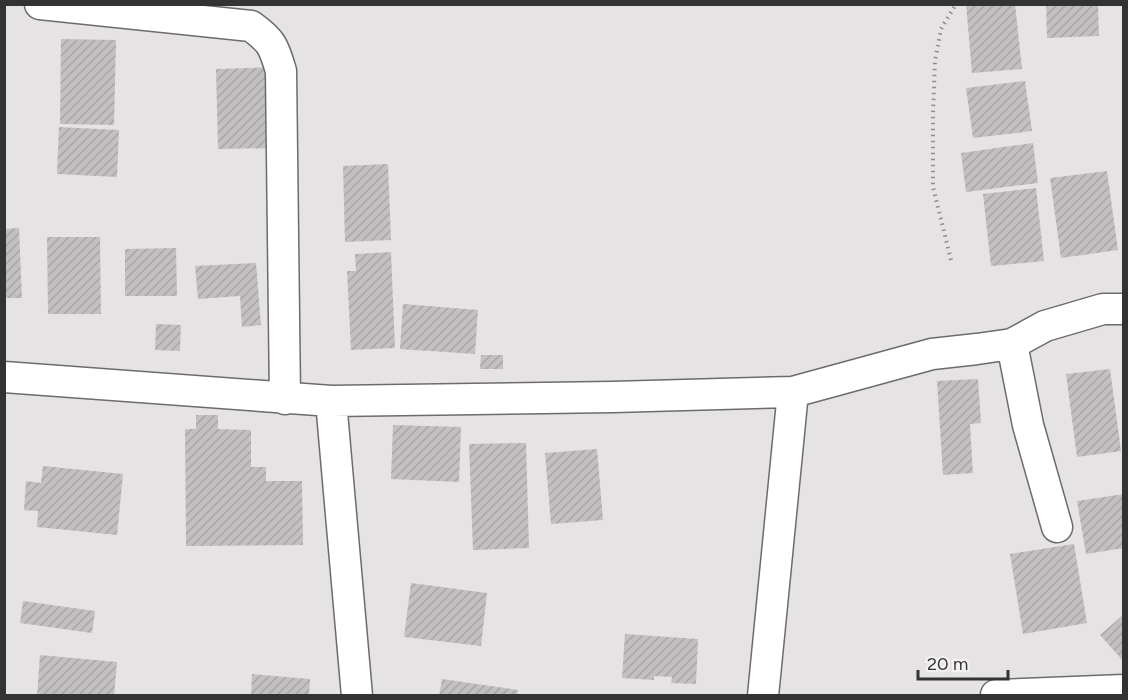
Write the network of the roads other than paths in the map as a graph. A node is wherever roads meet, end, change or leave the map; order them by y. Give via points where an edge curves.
1 (40, 4) edge
2 (1124, 309) edge
3 (1012, 344) junction
4 (4, 377) edge
5 (793, 392) junction
6 (285, 399) junction
7 (331, 401) junction
8 (1057, 527) dead end
9 (1124, 690) edge
10 (996, 695) edge
11 (357, 696) edge
12 (763, 696) edge

1 - 6 street via 251,26 274,48 281,71
2 - 3 street via 1103,309 1046,326
3 - 5 street via 932,354
3 - 8 street via 1028,425
4 - 6 street
5 - 7 street
5 - 12 street
6 - 7 street
7 - 11 street
9 - 10 street

